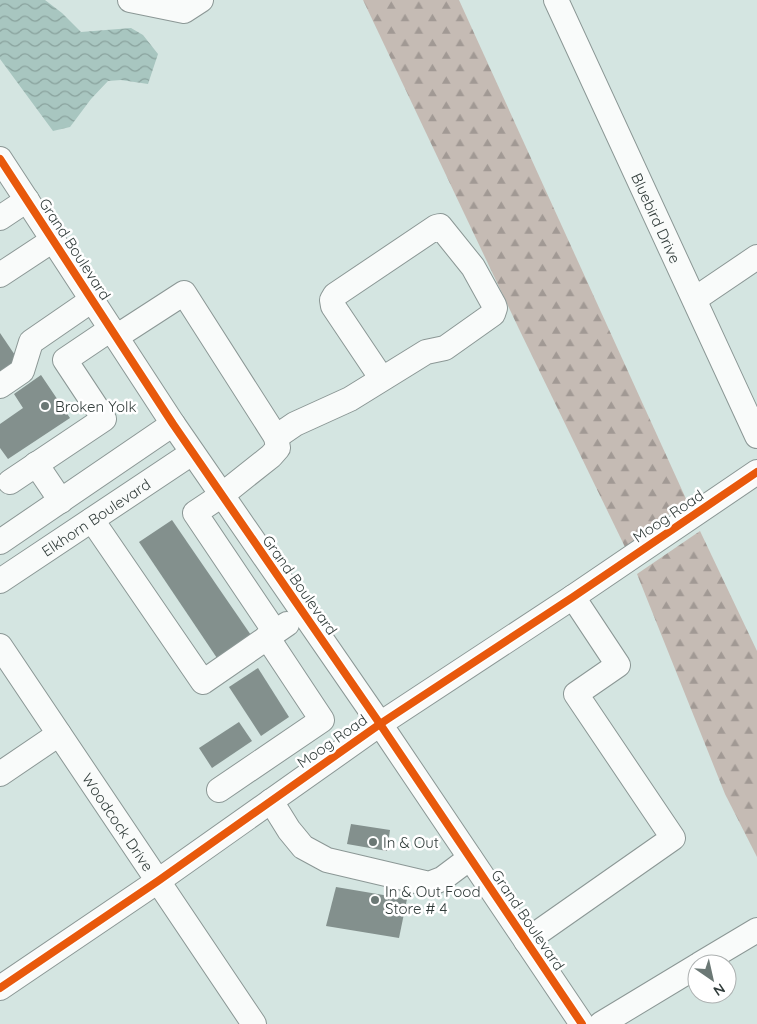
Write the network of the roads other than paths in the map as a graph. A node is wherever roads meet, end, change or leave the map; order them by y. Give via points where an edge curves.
1 (130, 0) edge
2 (201, 0) edge
3 (556, 0) edge
4 (0, 159) edge
5 (27, 200) junction
6 (0, 218) edge
7 (53, 240) junction
8 (757, 257) edge
9 (0, 275) edge
10 (695, 299) junction
11 (92, 300) junction
12 (114, 333) junction
13 (382, 379) junction
14 (0, 386) edge
15 (173, 424) junction
16 (757, 436) edge
17 (276, 437) junction
18 (192, 453) junction
19 (36, 464) junction
20 (757, 472) edge
21 (10, 482) dead end
22 (222, 495) junction
23 (61, 501) junction
24 (92, 520) junction
25 (0, 542) edge
26 (0, 581) edge
27 (573, 597) junction
28 (304, 613) junction
29 (271, 635) junction
30 (0, 646) edge
31 (380, 724) junction
32 (59, 734) junction
33 (298, 737) junction
34 (318, 768) junction
35 (0, 774) edge
36 (242, 774) junction
37 (219, 790) dead end
38 (268, 803) junction
39 (470, 858) junction
40 (158, 881) junction
41 (757, 930) edge
42 (526, 940) junction
43 (717, 954) edge
44 (687, 972) edge
45 (0, 988) edge
46 (254, 1024) edge
47 (582, 1024) edge
48 (601, 1024) edge

1 - 2 street via 184,11
3 - 10 street, Bluebird Drive
4 - 5 street, Grand Boulevard
5 - 6 street
5 - 7 street, Grand Boulevard
7 - 9 street
7 - 11 street, Grand Boulevard
8 - 10 street
10 - 16 street, Bluebird Drive
11 - 12 street, Grand Boulevard
11 - 14 street via 31,342 22,371
12 - 15 street, Grand Boulevard
12 - 17 street via 184,292
12 - 19 street via 64,360 104,419
13 - 13 street via 426,352 445,348 495,311 473,266 440,226 332,300
13 - 17 street
15 - 18 street, Grand Boulevard
15 - 23 street
17 - 22 street via 278,448 275,452
18 - 22 street, Grand Boulevard
18 - 24 street, Elkhorn Boulevard
19 - 21 street
19 - 23 street
20 - 27 street, Moog Road
22 - 28 street, Grand Boulevard
22 - 29 street via 195,513
23 - 25 street
24 - 26 street, Elkhorn Boulevard
24 - 29 street via 203,682
27 - 31 street, Moog Road
27 - 42 street via 618,665 576,694 673,838
28 - 29 street
28 - 31 street, Grand Boulevard
29 - 33 street via 322,720
30 - 32 street, Woodcock Drive
31 - 34 street, Moog Road
31 - 39 street, Grand Boulevard
32 - 35 street
32 - 40 street, Woodcock Drive
33 - 34 street
33 - 36 street
34 - 38 street, Moog Road
36 - 37 street
36 - 38 street
38 - 39 street via 303,847 327,860 429,884 442,879
38 - 40 street, Moog Road
39 - 42 street, Grand Boulevard
40 - 45 street, Moog Road
40 - 46 street, Woodcock Drive
41 - 43 street
42 - 47 street, Grand Boulevard
44 - 48 street

